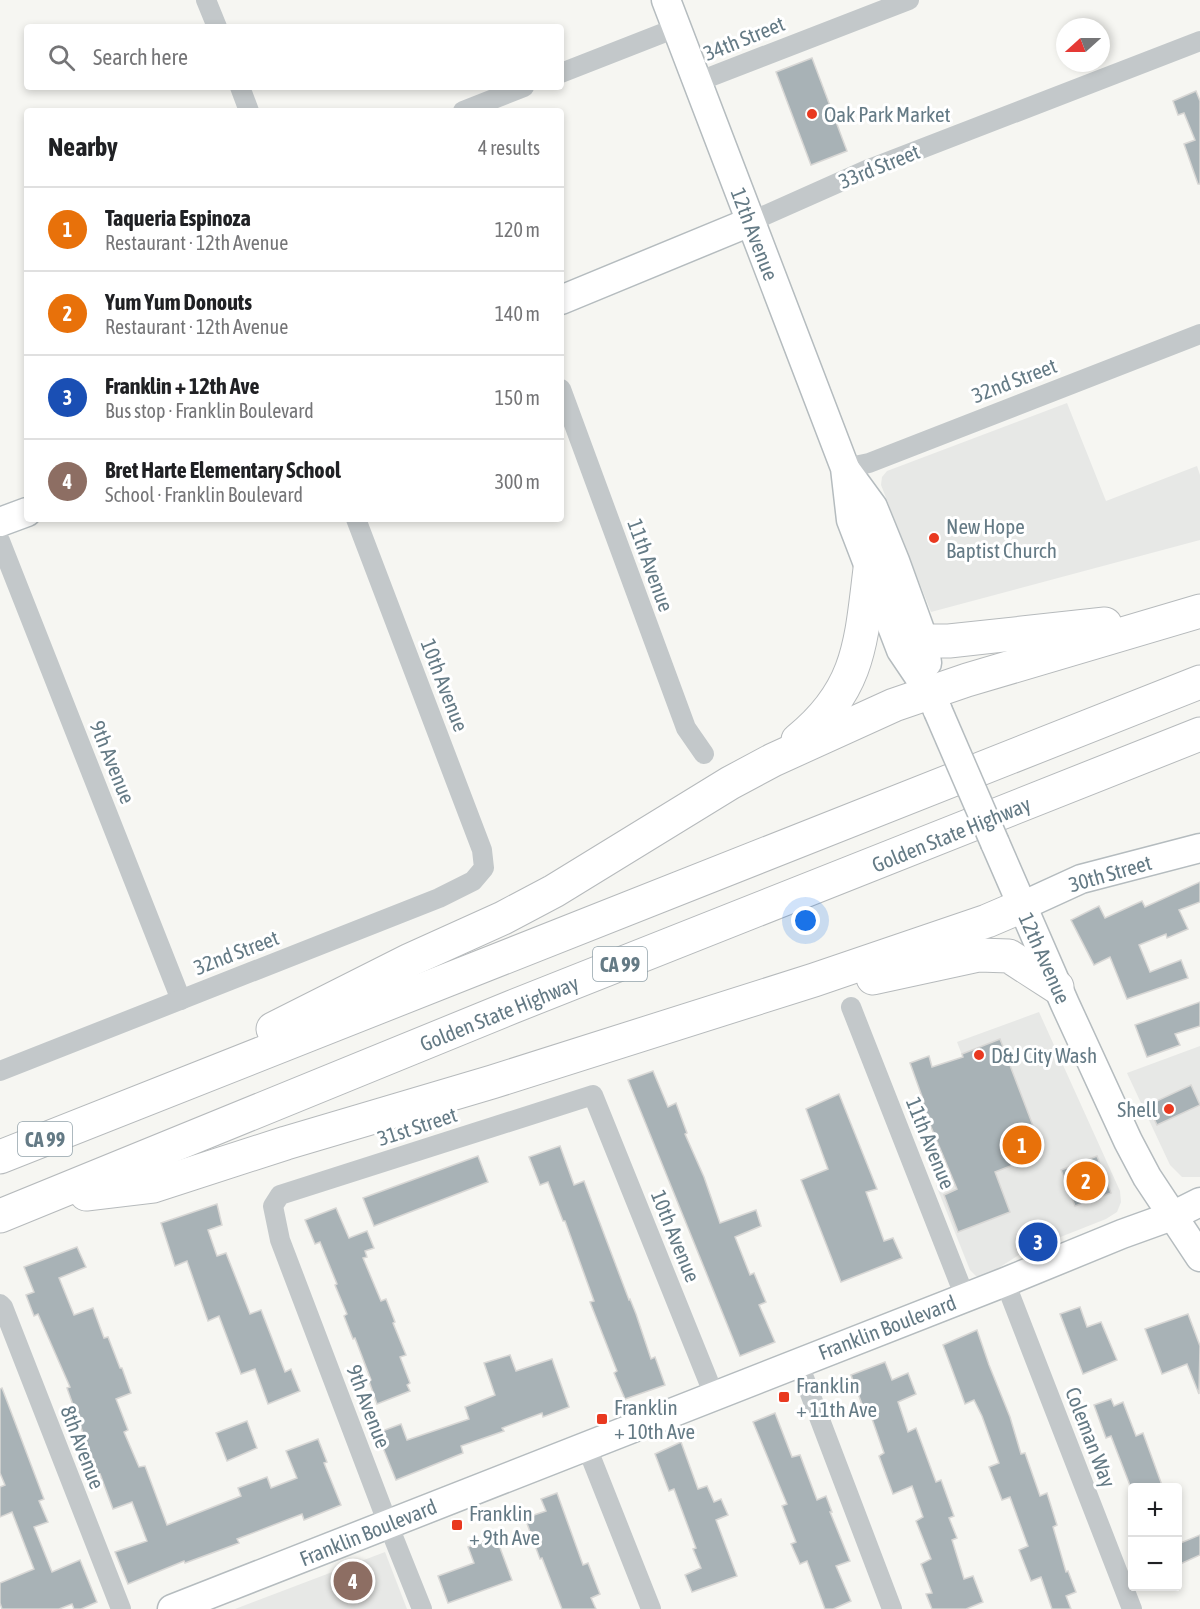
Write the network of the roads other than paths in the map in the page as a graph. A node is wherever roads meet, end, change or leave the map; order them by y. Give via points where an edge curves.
1 (206, 0) edge
2 (666, 0) edge
3 (909, 0) edge
4 (216, 24) edge
5 (676, 28) junction
6 (1200, 41) edge
7 (564, 72) edge
8 (697, 82) junction
9 (241, 90) edge
10 (516, 90) edge
11 (248, 108) edge
12 (471, 108) edge
13 (750, 222) junction
14 (564, 299) edge
15 (1200, 334) edge
16 (564, 397) edge
17 (844, 468) junction
18 (24, 513) edge
19 (0, 522) edge
20 (357, 522) edge
21 (0, 541) edge
22 (870, 569) junction
23 (1195, 613) edge
24 (924, 641) junction
25 (1200, 682) edge
26 (934, 702) junction
27 (1200, 734) edge
28 (704, 753) dead end
29 (773, 760) junction
30 (1200, 848) edge
31 (484, 868) joint
32 (1017, 893) junction
33 (814, 980) junction
34 (1058, 987) junction
35 (181, 1000) junction
36 (851, 1007) dead end
37 (0, 1071) edge
38 (593, 1095) joint
39 (90, 1122) junction
40 (0, 1157) edge
41 (43, 1199) junction
42 (1200, 1202) edge
43 (0, 1216) edge
44 (1172, 1216) junction
45 (275, 1219) joint
46 (1200, 1257) edge
47 (1005, 1282) junction
48 (965, 1297) junction
49 (0, 1304) edge
50 (798, 1362) junction
51 (714, 1395) junction
52 (586, 1445) junction
53 (388, 1524) junction
54 (121, 1609) edge
55 (172, 1609) edge
56 (422, 1609) edge
57 (651, 1609) edge
58 (892, 1609) edge
59 (1132, 1609) edge

1 - 4 street
2 - 5 main road, 12th Avenue
3 - 8 street, 34th Street
5 - 7 street, 34th Street
5 - 8 main road, 12th Avenue
6 - 13 street, 33rd Street via 869,169
8 - 13 main road, 12th Avenue
9 - 11 street
10 - 12 street
13 - 14 main road, 33rd Street
13 - 17 main road, 12th Avenue
15 - 17 street, 32nd Street via 869,463
16 - 28 street, 11th Avenue via 686,728
17 - 22 main road, 12th Avenue via 850,520
17 - 24 main road, 12th Avenue via 873,507
18 - 19 main road
20 - 31 street, 10th Avenue via 482,850
21 - 35 street, 9th Avenue
22 - 26 main road, 12th Avenue via 901,650
22 - 29 highway via 862,637 845,686 810,731
23 - 24 highway
23 - 26 highway via 967,680
24 - 26 main road, 12th Avenue
25 - 39 highway, CA 99
26 - 29 highway via 894,705
26 - 32 main road, 12th Avenue, bridge
27 - 41 highway, Golden State Highway / CA 99 via 512,1006
29 - 39 highway via 554,891
30 - 32 main road, 30th Street
31 - 35 street, 32nd Street via 473,880 439,898
32 - 33 highway via 987,921
32 - 34 main road, 12th Avenue
33 - 34 highway via 875,978 980,955 1009,956
33 - 41 highway via 153,1186
34 - 44 main road, 12th Avenue via 1128,1141
35 - 37 street, 32nd Street
36 - 48 street, 11th Avenue
38 - 45 street, 31st Street via 280,1195 273,1206
38 - 51 street, 10th Avenue
39 - 40 highway, CA 99
41 - 43 highway, Golden State Highway / CA 99
42 - 44 main road, Franklin Boulevard
44 - 46 main road, 12th Avenue
44 - 47 main road, Franklin Boulevard
45 - 53 street, 9th Avenue
47 - 48 main road, Franklin Boulevard
47 - 59 street, Coleman Way
48 - 50 main road, Franklin Boulevard
49 - 54 street, 8th Avenue
50 - 51 main road, Franklin Boulevard
50 - 58 street
51 - 52 main road, Franklin Boulevard
52 - 53 main road, Franklin Boulevard
52 - 57 street
53 - 55 main road, Franklin Boulevard
53 - 56 street, 9th Avenue

